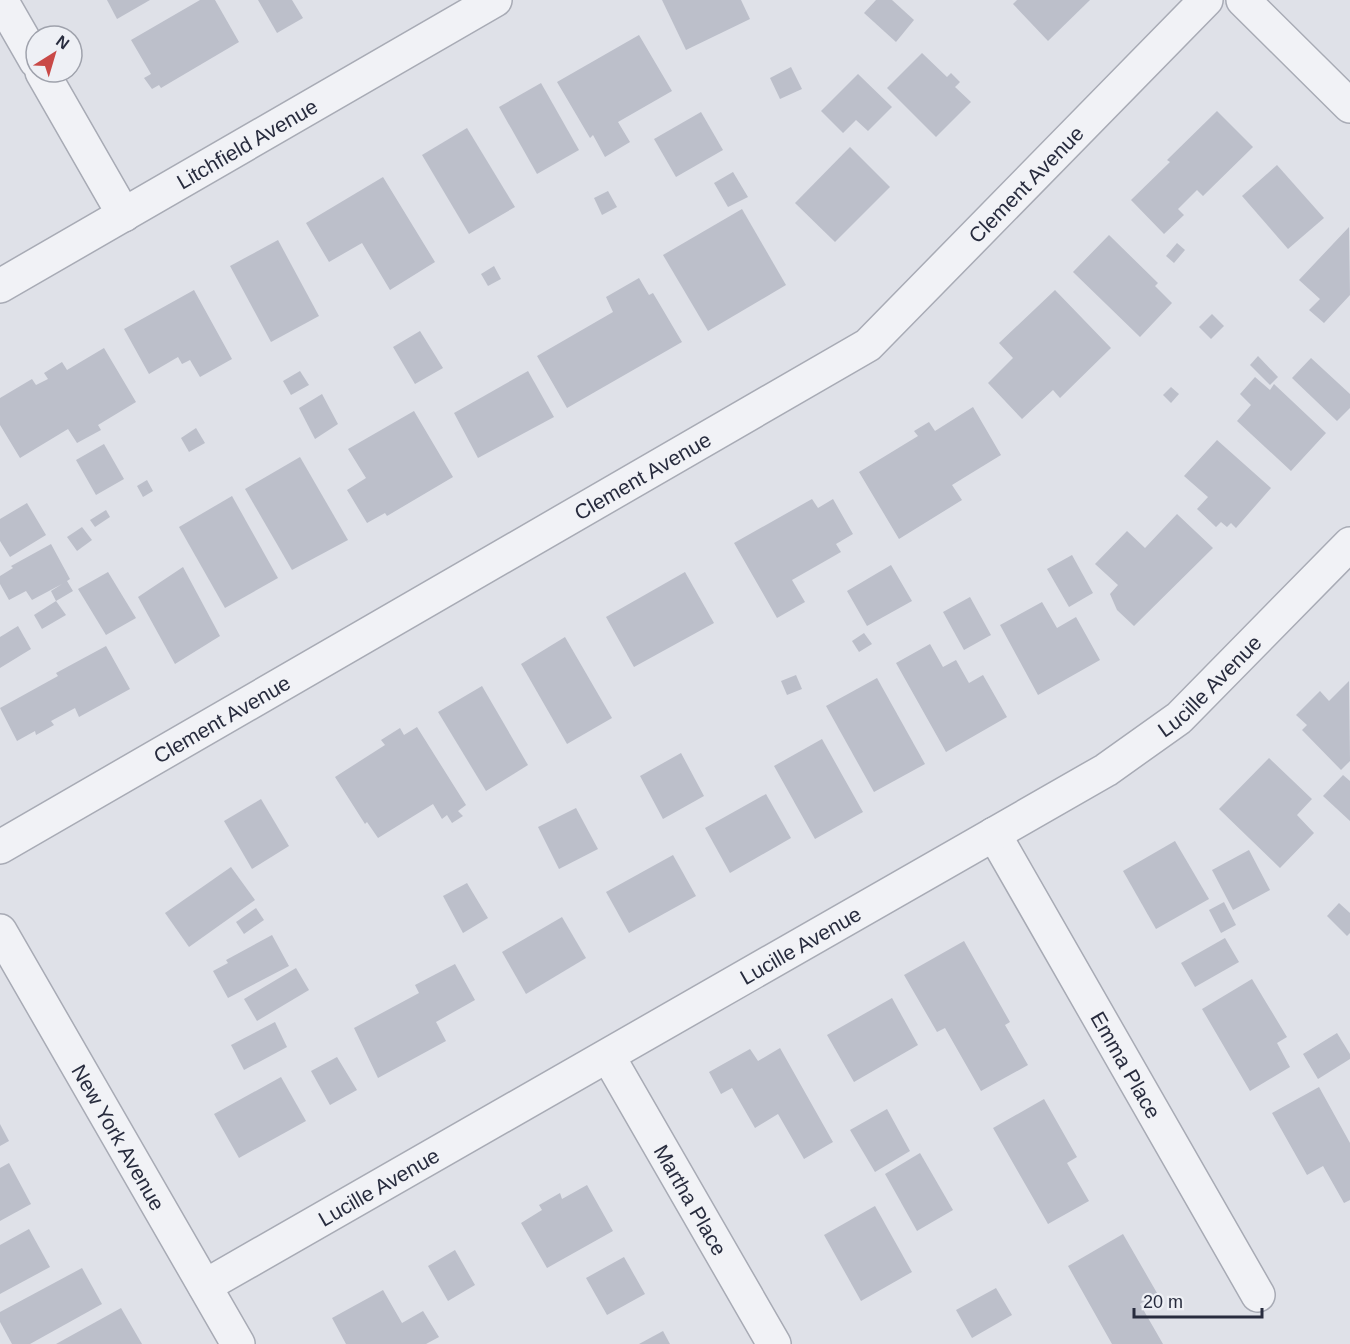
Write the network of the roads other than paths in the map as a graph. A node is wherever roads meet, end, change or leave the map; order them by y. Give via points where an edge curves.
1 (1, 0) edge
2 (495, 0) edge
3 (1206, 0) edge
4 (1243, 0) edge
5 (24, 40) edge
6 (49, 84) edge
7 (1350, 106) edge
8 (124, 214) junction
9 (0, 286) edge
10 (1350, 544) edge
11 (994, 834) junction
12 (0, 848) edge
13 (0, 931) edge
14 (608, 1056) junction
15 (205, 1286) junction
16 (1258, 1295) dead end
17 (238, 1344) edge
18 (774, 1344) edge

1 - 5 street
2 - 8 street, Litchfield Avenue
3 - 12 street, Clement Avenue via 868,345
4 - 7 street
6 - 8 street
8 - 9 street, Litchfield Avenue
10 - 11 street, Lucille Avenue via 1179,718 1106,770
11 - 14 street, Lucille Avenue
11 - 16 street, Emma Place
13 - 15 street, New York Avenue
14 - 15 street, Lucille Avenue
14 - 18 street, Martha Place
15 - 17 street, New York Avenue

